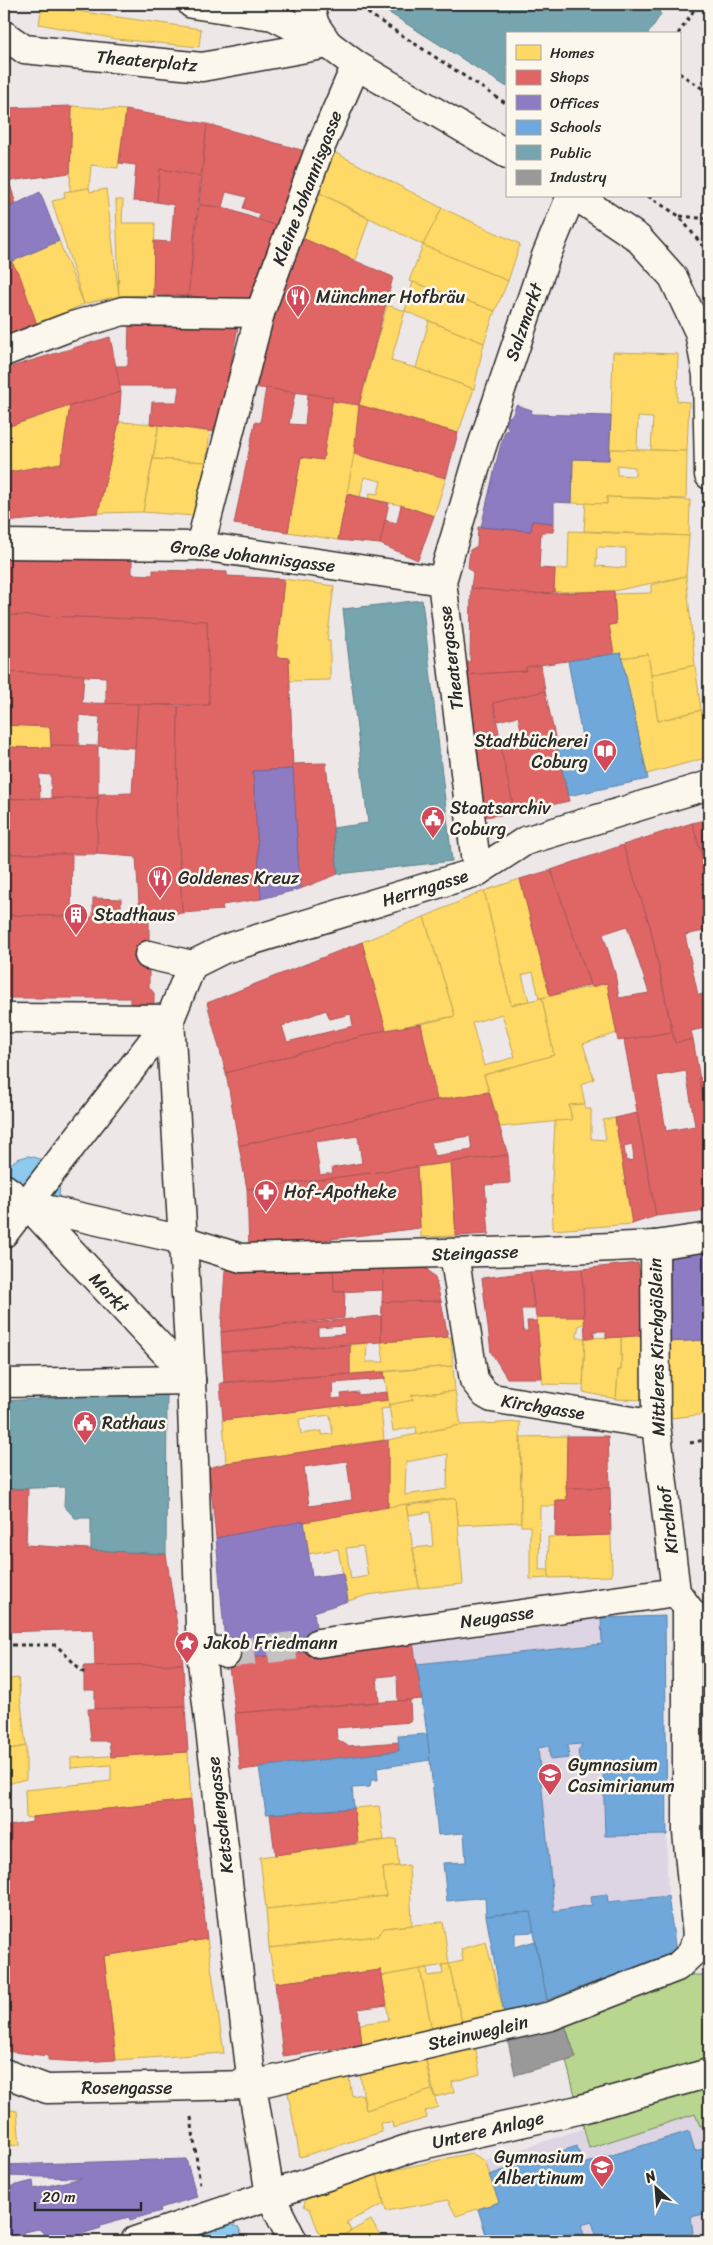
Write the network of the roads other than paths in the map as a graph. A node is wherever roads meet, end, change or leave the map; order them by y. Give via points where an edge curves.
1 (192, 4) edge
2 (309, 4) edge
3 (328, 44) junction
4 (11, 48) edge
5 (356, 65) junction
6 (506, 153) edge
7 (570, 198) edge
8 (579, 198) edge
9 (260, 313) junction
10 (4, 352) edge
11 (481, 449) joint
12 (709, 476) edge
13 (4, 544) edge
14 (200, 546) junction
15 (442, 581) junction
16 (709, 785) edge
17 (477, 872) junction
18 (149, 955) dead end
19 (192, 965) junction
20 (4, 1018) edge
21 (170, 1020) junction
22 (4, 1172) edge
23 (4, 1188) edge
24 (15, 1210) edge
25 (4, 1233) edge
26 (709, 1237) edge
27 (182, 1240) junction
28 (655, 1245) junction
29 (454, 1254) junction
30 (241, 1258) joint
31 (191, 1380) junction
32 (4, 1383) edge
33 (658, 1437) junction
34 (682, 1600) junction
35 (709, 1630) edge
36 (318, 1642) tunnel mouth
37 (692, 1953) joint
38 (709, 2072) edge
39 (4, 2073) edge
40 (252, 2085) junction
41 (270, 2195) junction
42 (135, 2241) edge
43 (293, 2241) edge

1 - 3 street via 272,16
2 - 3 street via 315,25
3 - 4 street, Theaterplatz via 202,66
3 - 5 street
5 - 6 street
5 - 9 street, Kleine Johannisgasse via 318,154
7 - 11 street, Salzmarkt via 546,256
8 - 12 street via 638,238 673,277 699,332 707,374
9 - 10 street via 123,311
9 - 14 street, Kleine Johannisgasse
11 - 15 street, Theatergasse
13 - 14 street, Große Johannisgasse
14 - 15 street, Große Johannisgasse
15 - 17 street, Theatergasse
16 - 17 street, Herrngasse via 525,841
17 - 19 street, Herrngasse via 224,949
18 - 19 street
19 - 21 street
20 - 21 street
21 - 24 street
21 - 27 street
22 - 24 street, Markt
23 - 24 street, Markt
24 - 25 street
24 - 27 street, Markt
24 - 31 street, Markt
26 - 28 street, Steingasse
27 - 30 street, Markt
27 - 31 street
28 - 29 street, Steingasse
28 - 33 street, Mittleres Kirchgäßlein
29 - 30 street, Steingasse
29 - 33 street, Kirchgasse via 474,1380 485,1394
31 - 32 street
31 - 40 street, Ketschengasse
33 - 34 street, Kirchhof
34 - 35 street
34 - 36 street, Neugasse
34 - 37 street, Kirchhof via 687,1832 697,1936
37 - 40 street, Steinweglein via 677,1967 551,2016
38 - 41 street, Untere Anlage via 578,2110 413,2147
39 - 40 street, Rosengasse via 47,2088
40 - 41 street, Ketschengasse
41 - 42 street, Untere Anlage
41 - 43 street, Ketschengasse

